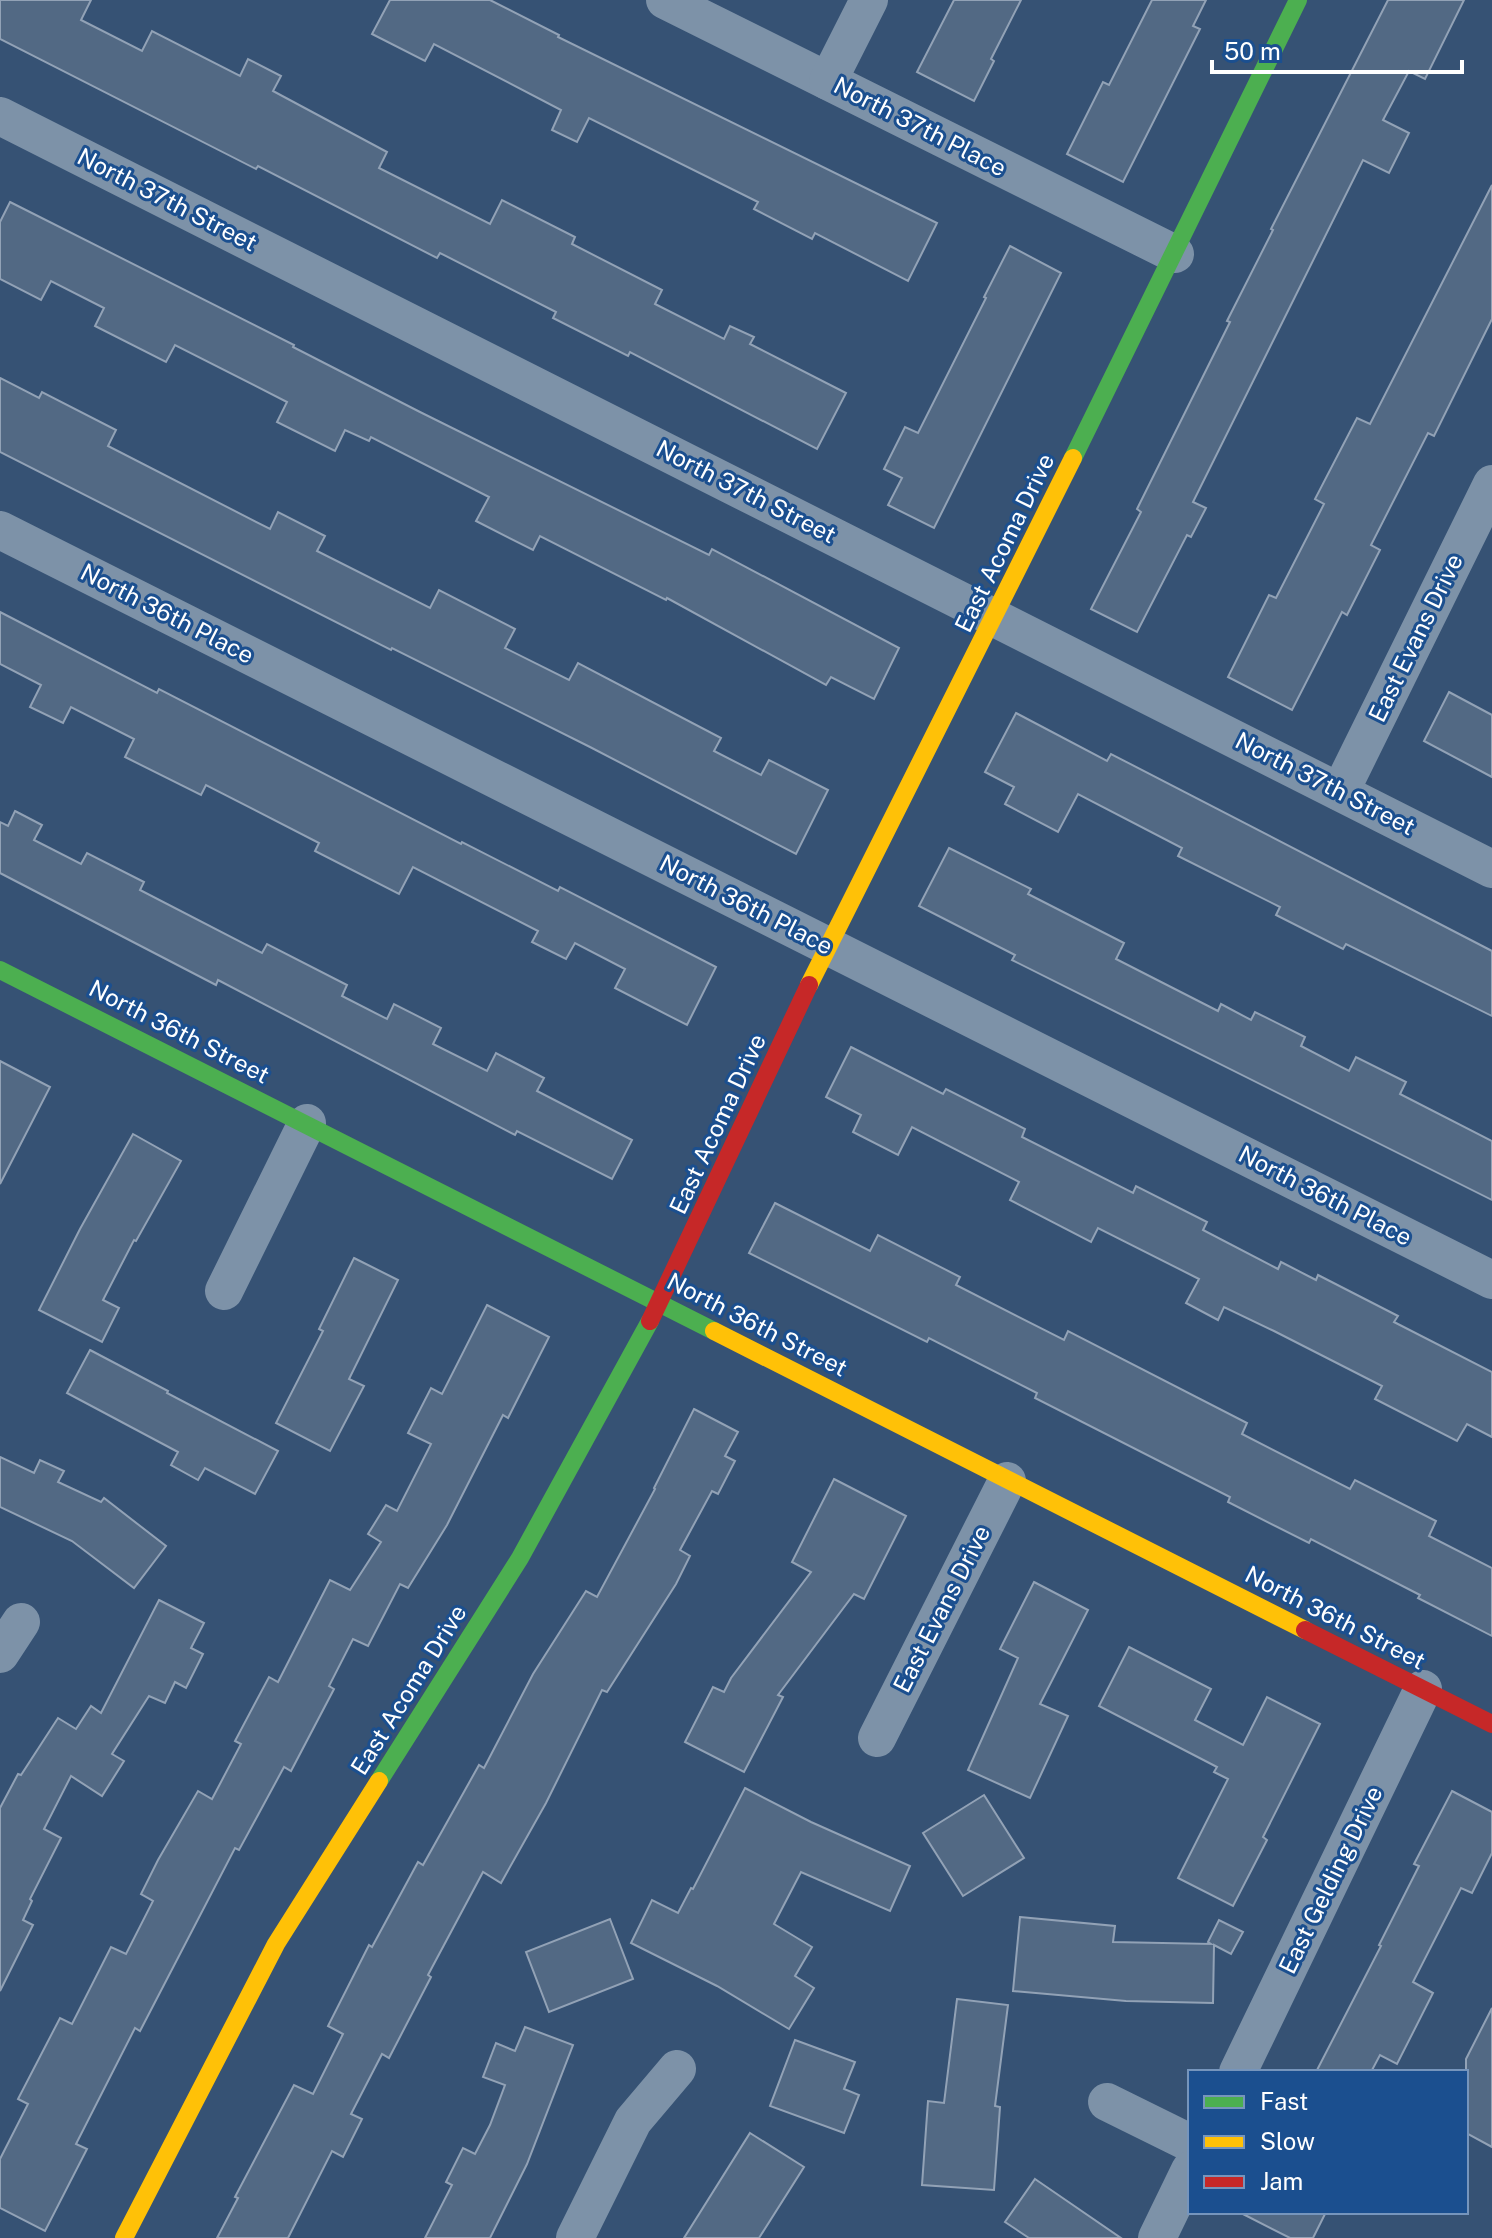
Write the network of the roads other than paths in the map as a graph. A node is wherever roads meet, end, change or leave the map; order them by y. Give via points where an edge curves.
1 (665, 0) edge
2 (869, 0) edge
3 (1298, 0) edge
4 (828, 81) junction
5 (0, 116) edge
6 (1175, 254) junction
7 (1492, 484) edge
8 (0, 530) edge
9 (995, 617) junction
10 (1340, 792) junction
11 (1492, 869) edge
12 (827, 946) junction
13 (0, 970) edge
14 (307, 1123) junction
15 (1492, 1280) edge
16 (224, 1291) dead end
17 (660, 1302) junction
18 (1007, 1481) junction
19 (21, 1622) dead end
20 (0, 1654) edge
21 (1423, 1689) junction
22 (1492, 1724) edge
23 (877, 1738) dead end
24 (677, 2069) dead end
25 (1239, 2070) edge
26 (1107, 2102) dead end
27 (1188, 2142) edge
28 (1188, 2174) edge
29 (124, 2238) edge
30 (575, 2238) edge
31 (1157, 2238) edge

1 - 4 street, North 37th Place
2 - 4 street
3 - 6 street, East Acoma Drive
4 - 6 street, North 37th Place
5 - 9 street, North 37th Street
6 - 9 street, East Acoma Drive
7 - 10 street, East Evans Drive
8 - 12 street, North 36th Place
9 - 10 street, North 37th Street
9 - 12 street, East Acoma Drive
10 - 11 street, North 37th Street
12 - 15 street, North 36th Place
12 - 17 street, East Acoma Drive
13 - 14 street, North 36th Street
14 - 16 street
14 - 17 street, North 36th Street
17 - 18 street, North 36th Street
17 - 29 street, East Acoma Drive via 520,1558 276,1944
18 - 21 street, North 36th Street
18 - 23 street, East Evans Drive
19 - 20 street
21 - 22 street, North 36th Street
21 - 25 street, East Gelding Drive
24 - 30 street via 633,2121
26 - 27 street
28 - 31 street

